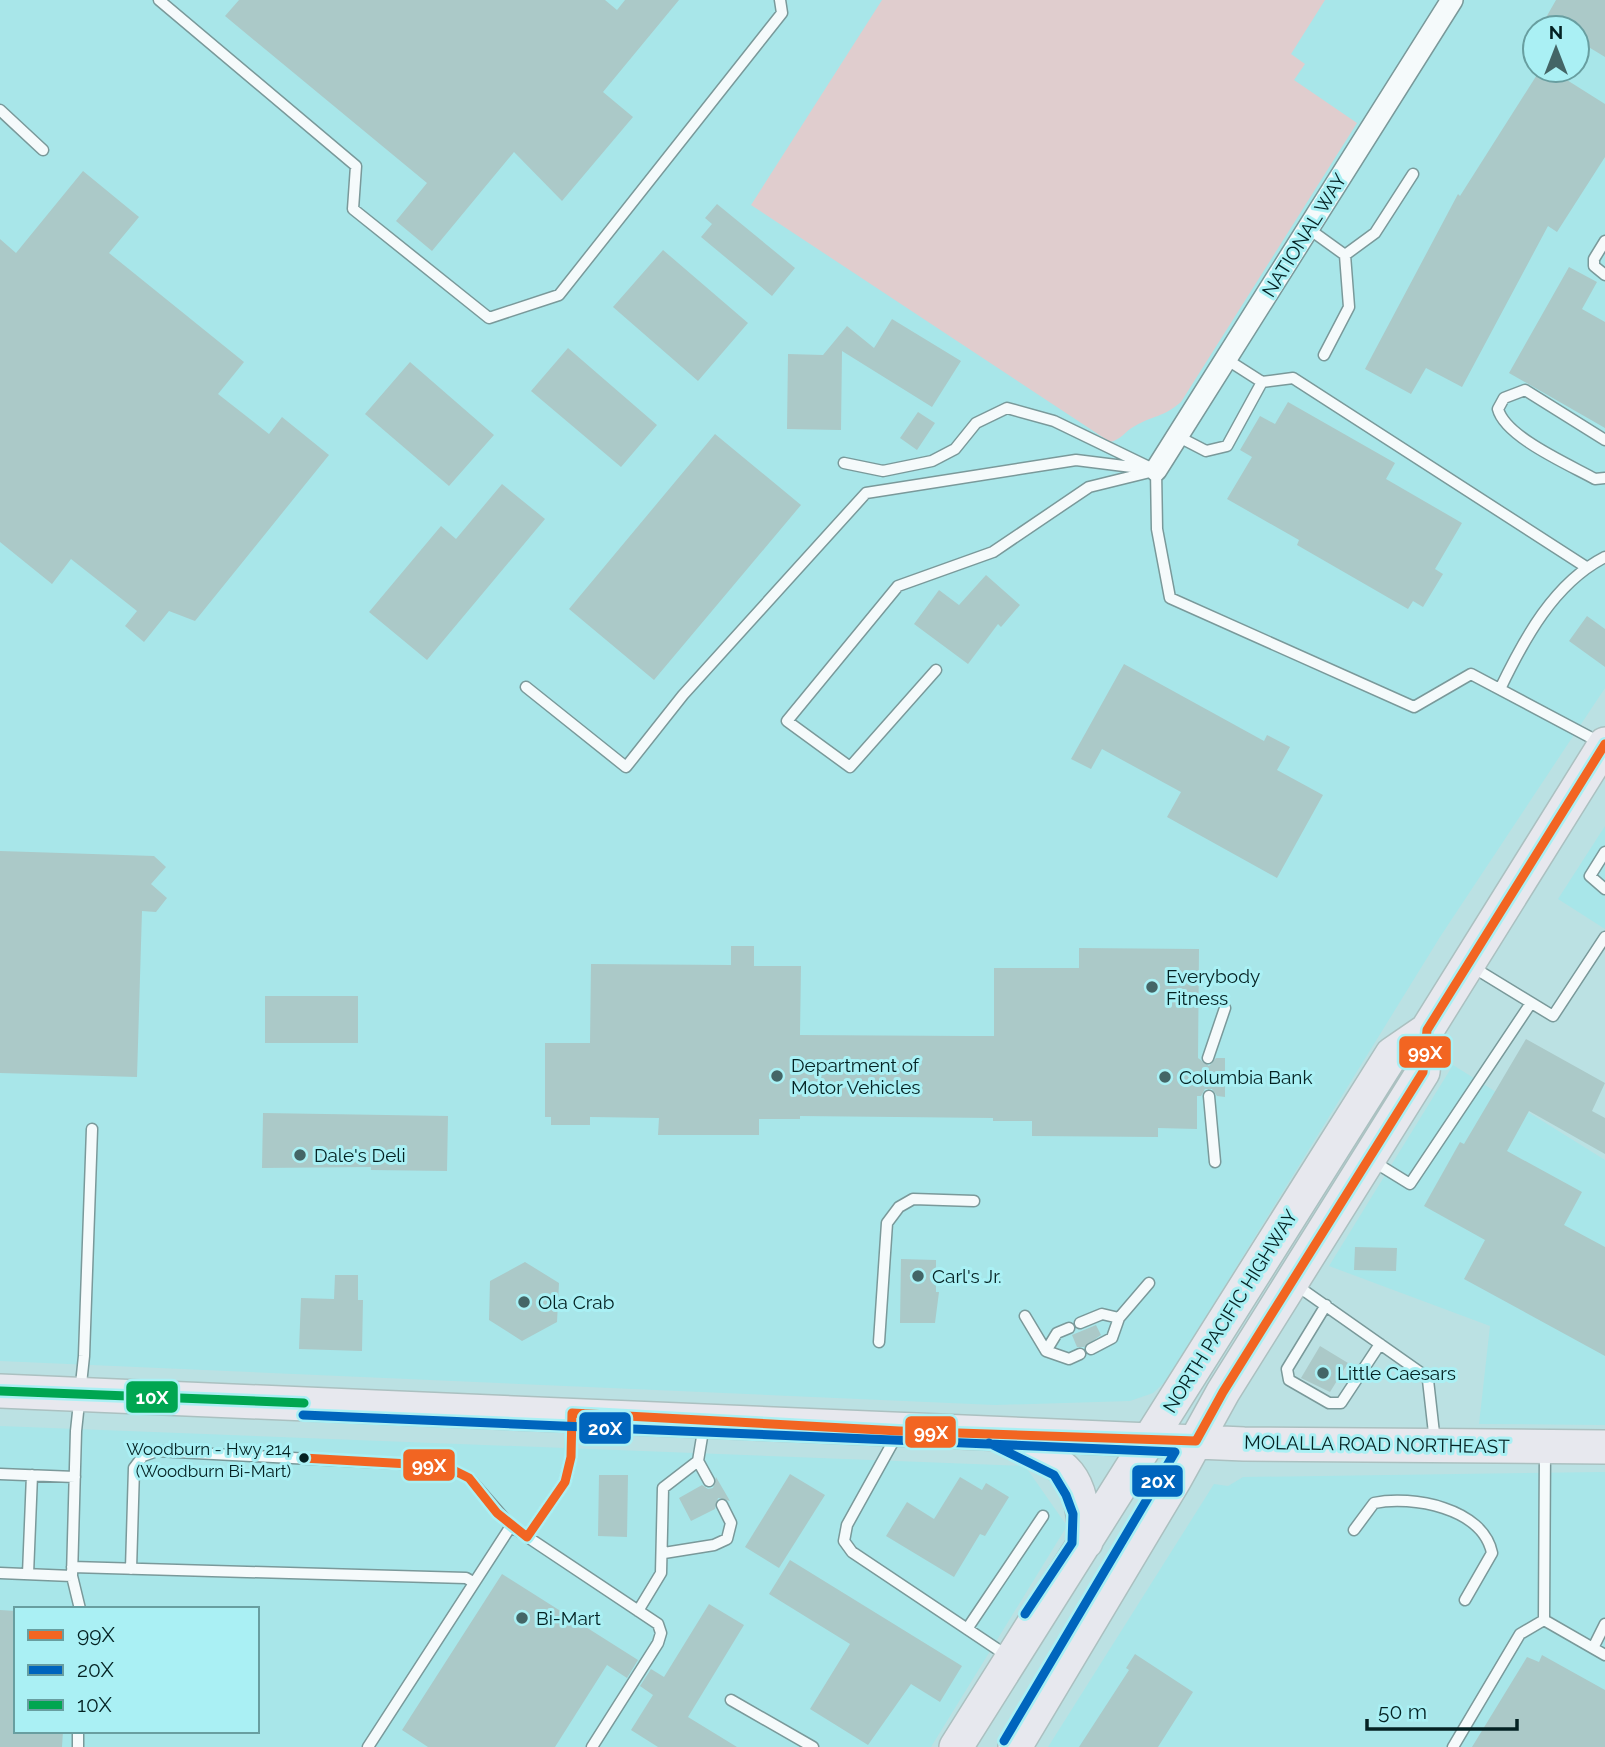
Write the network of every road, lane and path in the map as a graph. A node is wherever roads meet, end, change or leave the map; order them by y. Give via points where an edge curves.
1 (159, 0) edge
2 (780, 0) edge
3 (1452, 0) edge
4 (0, 110) edge
5 (43, 150) dead end
6 (1413, 174) dead end
7 (1309, 229) junction
8 (1605, 241) edge
9 (1345, 255) junction
10 (1605, 275) edge
11 (1324, 355) dead end
12 (1226, 359) junction
13 (1262, 382) junction
14 (1177, 436) junction
15 (1605, 440) edge
16 (844, 463) dead end
17 (1156, 470) junction
18 (1605, 478) edge
19 (1605, 558) edge
20 (1586, 567) junction
21 (936, 670) dead end
22 (526, 687) dead end
23 (1500, 689) junction
24 (1605, 745) edge
25 (1605, 852) edge
26 (1605, 888) edge
27 (1605, 937) edge
28 (1468, 964) junction
29 (1531, 1003) junction
30 (1225, 1008) dead end
31 (1427, 1030) junction
32 (1208, 1058) dead end
33 (1209, 1096) dead end
34 (92, 1129) dead end
35 (1337, 1141) junction
36 (1369, 1159) junction
37 (1215, 1162) dead end
38 (974, 1201) dead end
39 (1291, 1281) junction
40 (1149, 1283) dead end
41 (1326, 1306) junction
42 (1025, 1316) dead end
43 (1119, 1318) junction
44 (879, 1342) dead end
45 (1380, 1344) junction
46 (1046, 1350) junction
47 (0, 1391) edge
48 (80, 1394) junction
49 (572, 1413) junction
50 (705, 1419) junction
51 (900, 1431) junction
52 (994, 1432) junction
53 (1150, 1438) junction
54 (1196, 1441) junction
55 (1435, 1445) junction
56 (1545, 1446) junction
57 (1605, 1447) edge
58 (698, 1461) junction
59 (0, 1474) edge
60 (32, 1475) junction
61 (75, 1477) junction
62 (709, 1481) dead end
63 (722, 1505) dead end
64 (1043, 1516) dead end
65 (511, 1526) junction
66 (1354, 1530) dead end
67 (527, 1537) junction
68 (1086, 1542) junction
69 (664, 1553) junction
70 (131, 1569) junction
71 (72, 1572) junction
72 (0, 1573) edge
73 (28, 1574) junction
74 (473, 1582) junction
75 (1465, 1600) dead end
76 (80, 1607) edge
77 (638, 1611) junction
78 (1545, 1620) junction
79 (1605, 1624) edge
80 (967, 1629) junction
81 (1593, 1648) junction
82 (1605, 1655) edge
83 (1011, 1659) junction
84 (731, 1700) dead end
85 (369, 1747) edge
86 (592, 1747) edge
87 (813, 1747) edge
88 (956, 1747) edge
89 (1015, 1747) edge
90 (1453, 1747) edge

1 - 2 lane via 356,166 353,209 489,318 559,295 782,13
3 - 7 street, NATIONAL WAY
4 - 5 lane
6 - 9 lane via 1375,233
7 - 9 lane
7 - 12 street, NATIONAL WAY
8 - 10 lane via 1594,259 1594,266
9 - 11 lane via 1349,307
12 - 13 lane
12 - 14 street, NATIONAL WAY
13 - 14 lane via 1227,446 1206,451
13 - 20 lane via 1293,377
14 - 17 street, NATIONAL WAY
15 - 18 lane via 1525,390 1504,398 1499,409 1501,418 1517,434 1595,479
16 - 17 lane via 883,471 932,461 955,449 976,423 1007,408 1054,421
17 - 21 lane via 1089,487 993,552 898,586 787,721 850,767
17 - 22 lane via 1076,460 866,493 683,695 626,767
17 - 23 lane via 1157,529 1170,598 1414,707 1471,674
19 - 20 lane
20 - 23 lane via 1528,631
23 - 24 lane
24 - 28 main road, NORTH PACIFIC HIGHWAY
25 - 26 lane via 1590,876
27 - 29 lane via 1553,1016
28 - 29 lane
28 - 31 main road, NORTH PACIFIC HIGHWAY
29 - 36 lane via 1410,1184
30 - 32 lane
31 - 35 main road, NORTH PACIFIC HIGHWAY via 1392,1054
31 - 36 main road, NORTH PACIFIC HIGHWAY via 1423,1072
33 - 37 lane
34 - 48 lane
35 - 36 main road
35 - 53 main road, NORTH PACIFIC HIGHWAY
36 - 39 main road, NORTH PACIFIC HIGHWAY
38 - 44 lane via 913,1199 899,1207 887,1223
39 - 41 lane
39 - 54 main road, NORTH PACIFIC HIGHWAY
40 - 43 lane
41 - 45 lane
41 - 45 lane via 1287,1369 1289,1380 1329,1403 1341,1403
42 - 46 lane
43 - 46 lane via 1102,1314 1057,1333
43 - 46 lane via 1112,1339 1069,1359
45 - 55 lane via 1428,1380
47 - 48 main road
48 - 49 main road
48 - 61 lane
49 - 50 main road
49 - 67 lane via 565,1482
50 - 51 main road
50 - 58 lane
51 - 52 main road
51 - 80 lane via 847,1525 844,1541 852,1552
52 - 53 main road, MOLALLA ROAD NORTHEAST
52 - 68 main road via 1049,1457 1070,1473 1082,1502
53 - 54 main road, MOLALLA ROAD NORTHEAST
53 - 68 main road, NORTH PACIFIC HIGHWAY
54 - 55 main road, MOLALLA ROAD NORTHEAST
54 - 89 main road, NORTH PACIFIC HIGHWAY
55 - 56 main road, MOLALLA ROAD NORTHEAST
56 - 57 main road, MOLALLA ROAD NORTHEAST
56 - 78 lane
58 - 62 lane
58 - 69 lane via 663,1488
59 - 60 lane
60 - 61 lane
60 - 73 lane
61 - 71 lane
63 - 69 lane via 731,1523 727,1539
64 - 80 lane
65 - 67 lane
65 - 70 lane via 469,1478 445,1466 157,1451 143,1456 134,1468
65 - 74 lane
66 - 75 lane via 1374,1503 1392,1499 1440,1505 1479,1528 1492,1553
67 - 77 lane
68 - 83 main road, NORTH PACIFIC HIGHWAY
69 - 77 lane via 661,1573
70 - 71 lane
70 - 74 lane via 466,1578
71 - 73 lane
71 - 76 lane
72 - 73 lane
74 - 85 lane
77 - 86 lane via 658,1624 658,1643
78 - 81 lane
78 - 90 lane via 1520,1634
79 - 81 lane
80 - 83 lane
81 - 82 lane
83 - 88 main road, NORTH PACIFIC HIGHWAY
84 - 87 lane

